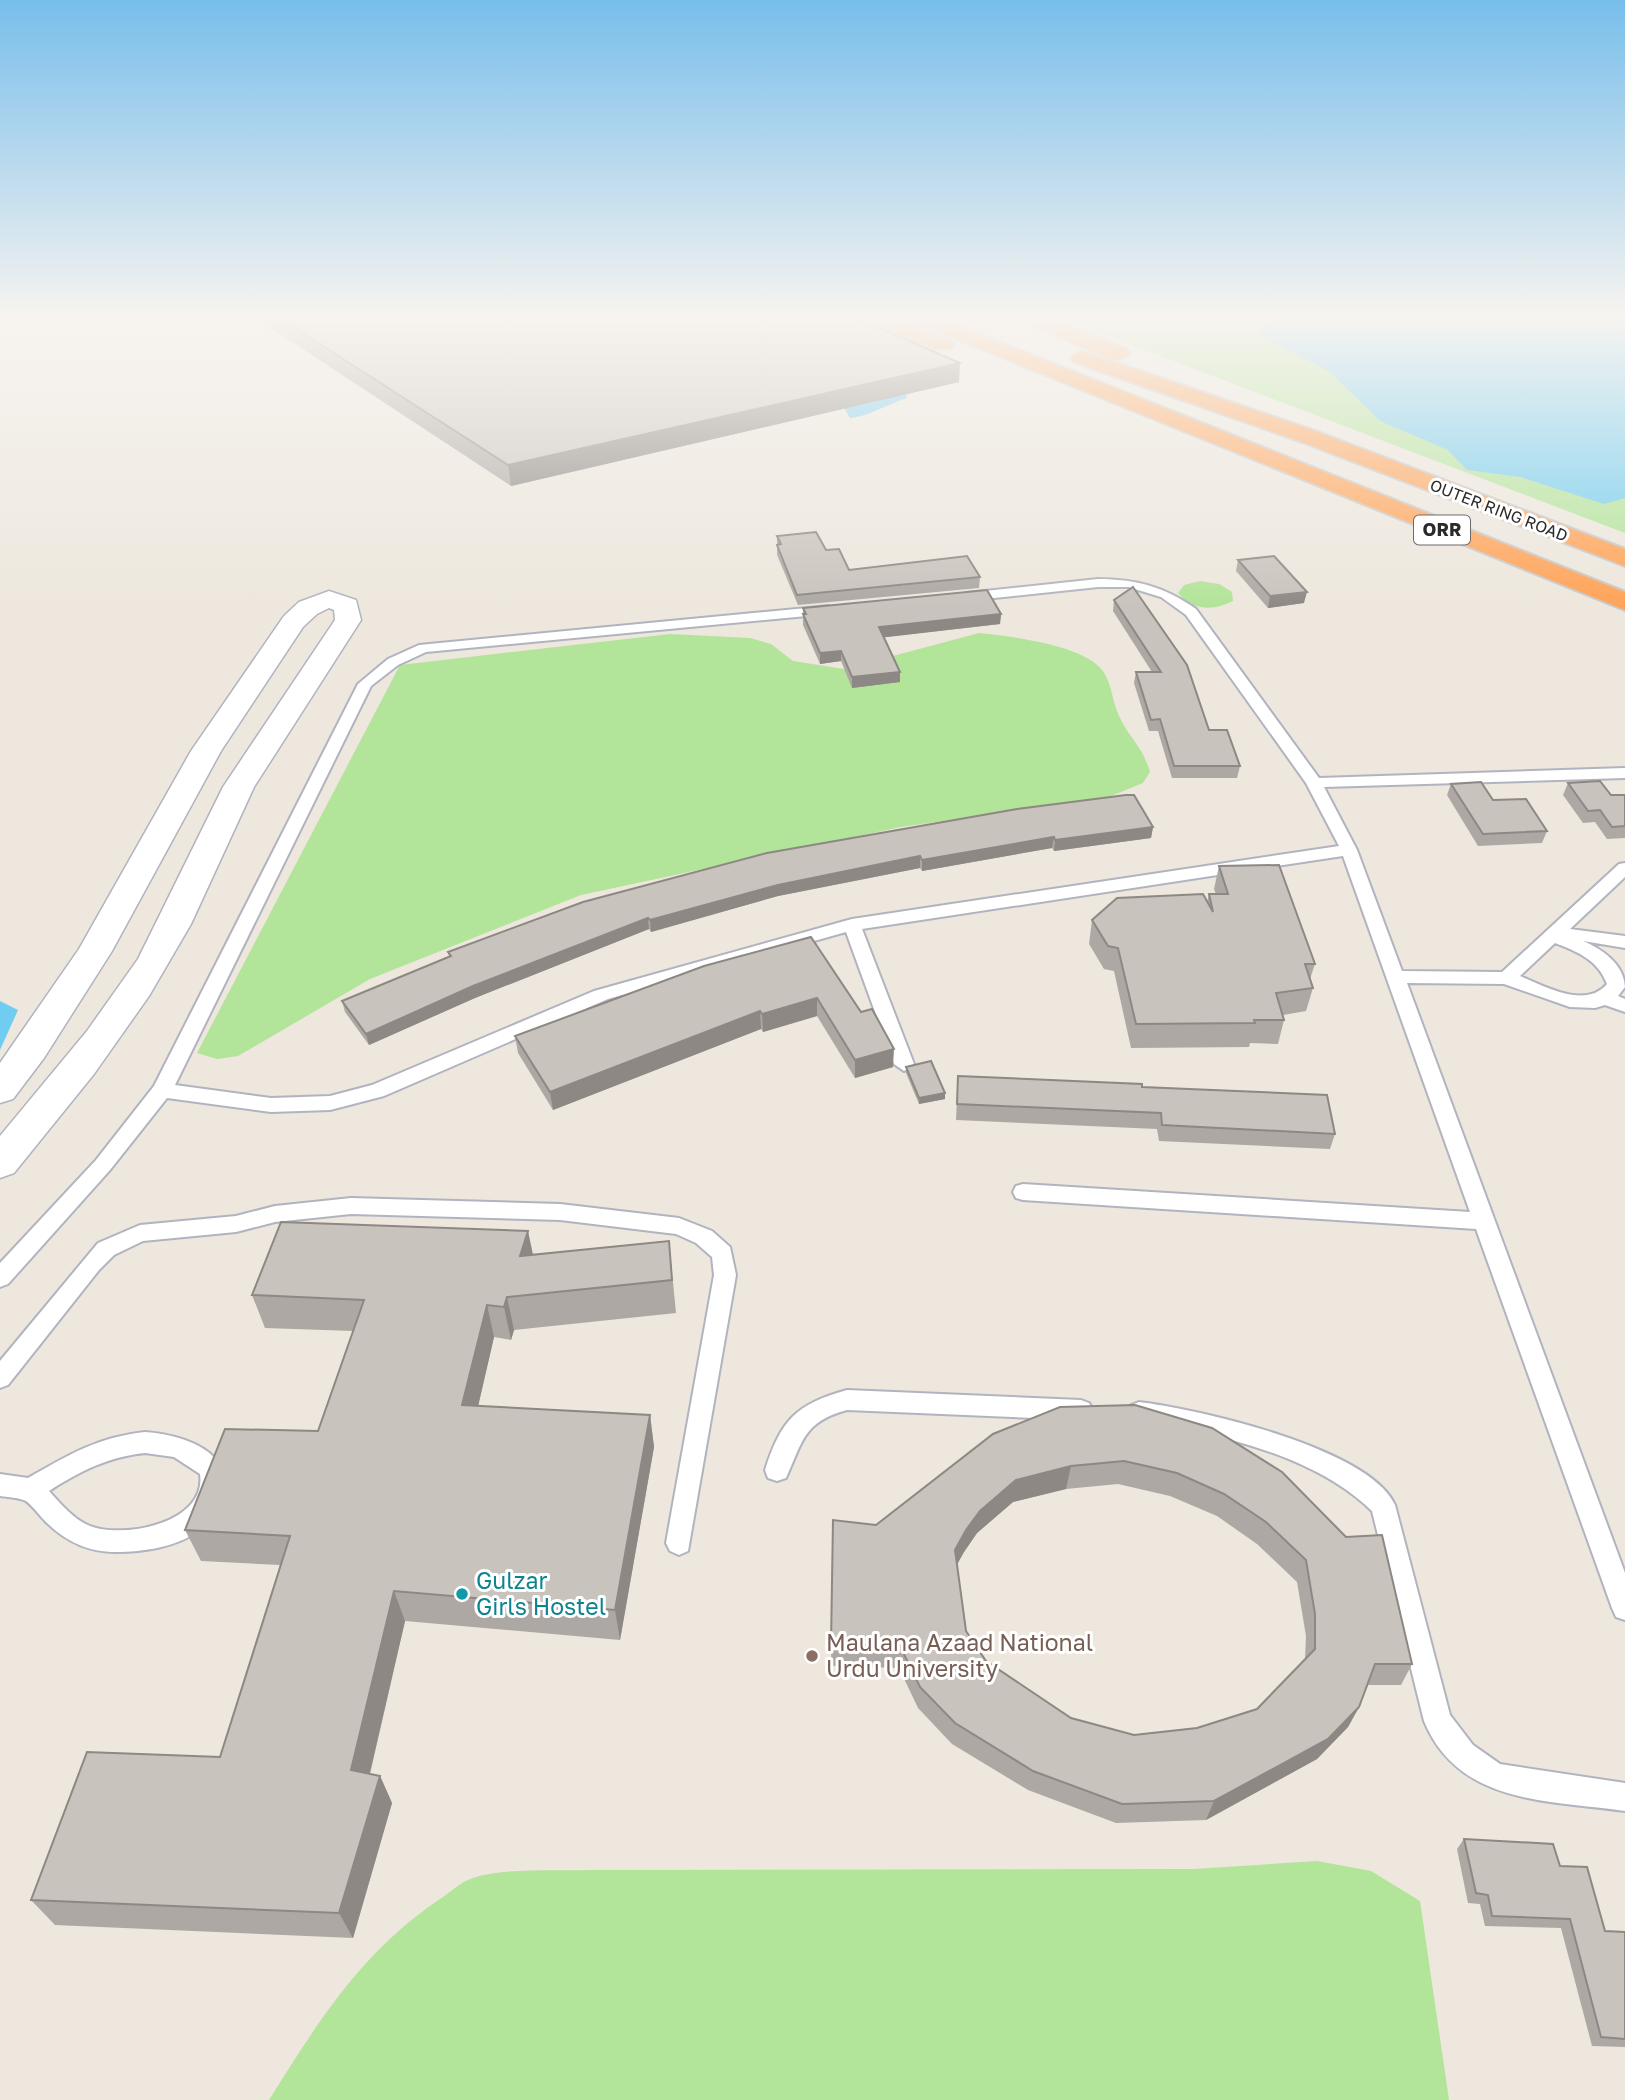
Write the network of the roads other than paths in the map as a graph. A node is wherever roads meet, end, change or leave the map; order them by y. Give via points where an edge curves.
1 (1136, 415) edge
2 (1158, 415) edge
3 (1247, 415) edge
4 (1259, 415) edge
5 (1310, 437) junction
6 (1259, 457) junction
7 (1625, 558) edge
8 (946, 599) edge
9 (1625, 602) edge
10 (850, 608) edge
11 (1625, 773) edge
12 (1314, 783) junction
13 (1349, 850) junction
14 (1625, 868) edge
15 (852, 925) junction
16 (1552, 935) junction
17 (1625, 942) edge
18 (1395, 977) junction
19 (1507, 978) junction
20 (1606, 998) junction
21 (1625, 1006) edge
22 (904, 1064) dead end
23 (0, 1090) edge
24 (162, 1090) junction
25 (0, 1163) edge
26 (1023, 1192) dead end
27 (1483, 1222) junction
28 (0, 1278) edge
29 (0, 1378) edge
30 (777, 1470) dead end
31 (0, 1485) edge
32 (30, 1489) junction
33 (679, 1543) dead end
34 (1625, 1608) edge
35 (1625, 1797) edge

1 - 6 highway, ORR
2 - 6 highway, OUTER RING ROAD / ORR
3 - 5 highway, OUTER RING ROAD / ORR
4 - 5 highway, ORR
5 - 7 highway, OUTER RING ROAD / ORR
6 - 9 highway, OUTER RING ROAD / ORR
8 - 12 lane via 1098,583 1129,583 1166,594 1191,612
10 - 24 lane via 424,648 396,658 365,684
11 - 12 lane
12 - 13 lane
13 - 15 lane
13 - 18 lane
14 - 16 lane
15 - 22 lane
15 - 24 lane via 601,995 377,1091 330,1103 271,1105
16 - 17 lane
16 - 19 lane
16 - 20 lane via 1593,953 1612,968 1617,985
18 - 19 lane
18 - 27 lane
19 - 20 lane via 1561,998 1587,1002
20 - 21 lane
23 - 25 street via 95,951 206,751 293,622 308,608 329,599 347,606 348,620 225,812 154,961 62,1089
24 - 28 lane via 103,1165
26 - 27 lane
27 - 34 lane
29 - 33 lane via 91,1264 106,1249 140,1233 351,1206 560,1212 679,1226 704,1237 722,1253 725,1275
30 - 35 lane via 787,1437 802,1420 823,1405 847,1400 1166,1413 1264,1440 1345,1474 1371,1489 1383,1505 1438,1721 1455,1749 1498,1778
31 - 32 lane
32 - 32 lane via 59,1519 84,1536 137,1539 185,1527 208,1503 213,1479 202,1459 183,1447 157,1441 126,1444 93,1456

